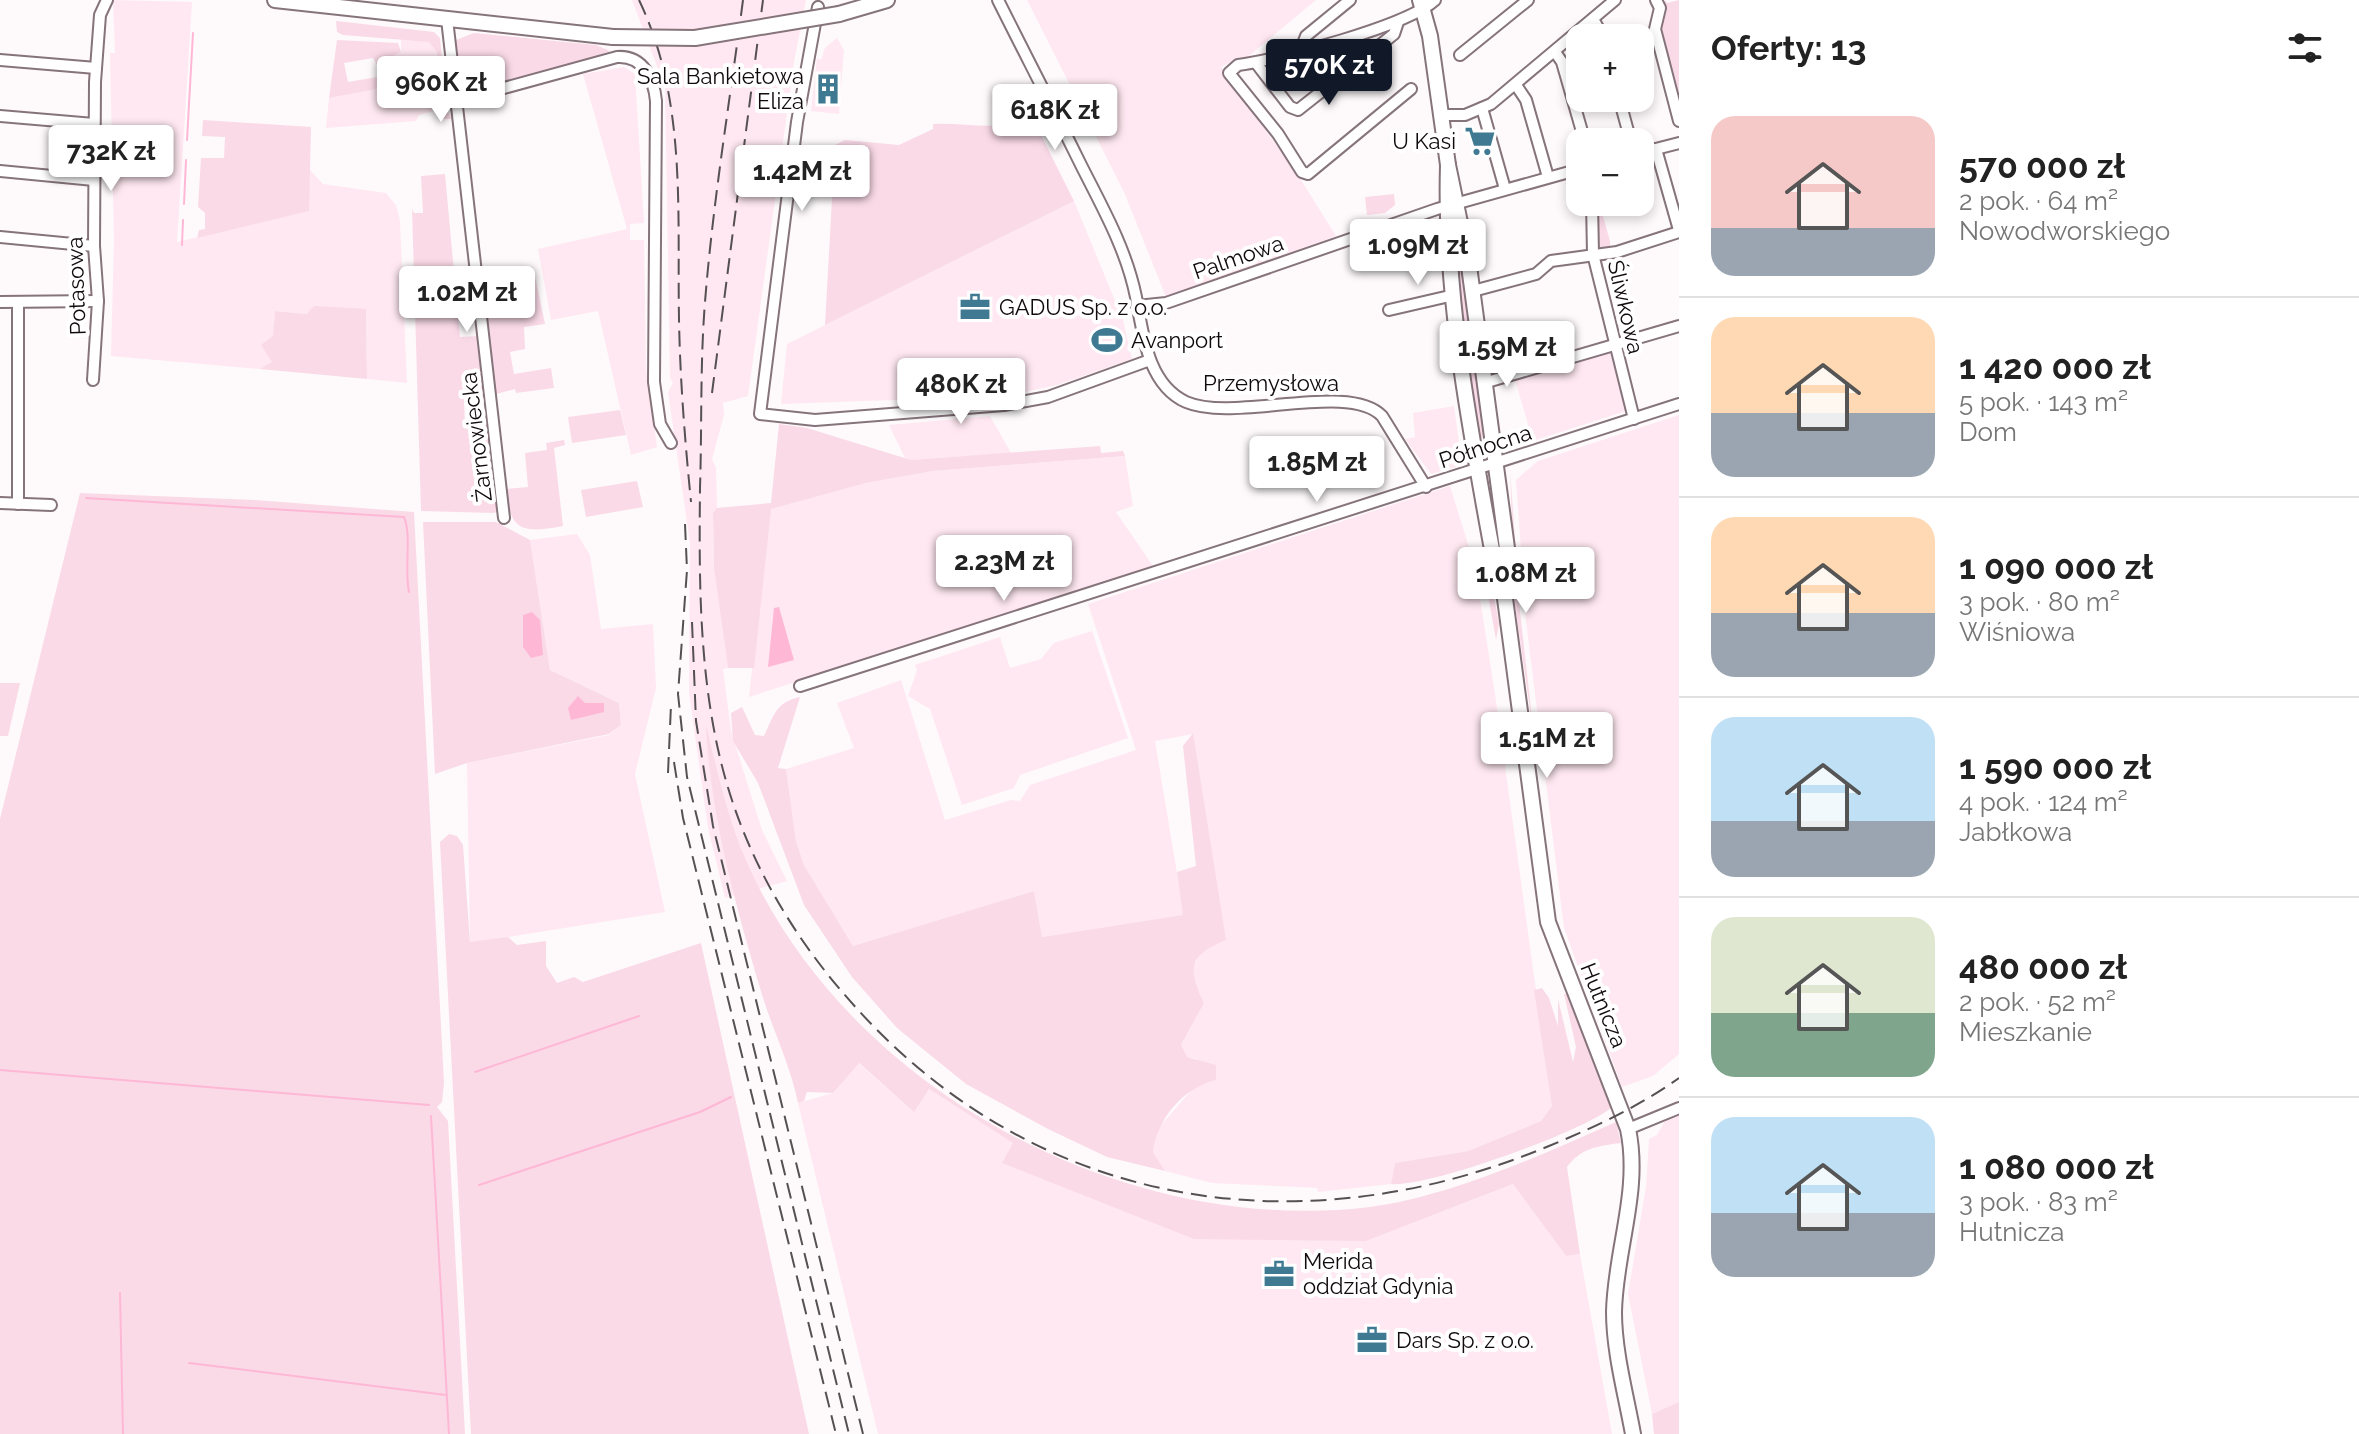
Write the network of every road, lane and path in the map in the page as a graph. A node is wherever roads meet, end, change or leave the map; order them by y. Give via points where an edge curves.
1 (107, 0) edge
2 (275, 0) edge
3 (887, 0) edge
4 (998, 0) edge
5 (1350, 0) edge
6 (1528, 0) edge
7 (1615, 0) edge
8 (1656, 0) edge
9 (1426, 3) edge
10 (818, 7) dead end
11 (447, 19) junction
12 (1593, 19) junction
13 (1398, 22) junction
14 (1596, 24) edge
15 (1301, 49) junction
16 (1555, 52) junction
17 (1460, 55) dead end
18 (0, 60) edge
19 (1256, 63) junction
20 (96, 68) junction
21 (1516, 85) junction
22 (1411, 89) dead end
23 (455, 96) junction
24 (1482, 108) junction
25 (1442, 115) junction
26 (0, 116) edge
27 (1679, 121) edge
28 (94, 124) junction
29 (1581, 128) edge
30 (1679, 143) edge
31 (1656, 149) joint
32 (0, 171) edge
33 (1566, 172) edge
34 (1548, 177) junction
35 (94, 180) junction
36 (1505, 189) junction
37 (1452, 205) junction
38 (1592, 216) edge
39 (1679, 231) edge
40 (0, 237) edge
41 (94, 246) junction
42 (1593, 254) junction
43 (1473, 291) junction
44 (1454, 295) junction
45 (98, 301) junction
46 (0, 302) edge
47 (18, 302) junction
48 (1137, 306) junction
49 (1389, 310) dead end
50 (1679, 326) edge
51 (1614, 347) junction
52 (1484, 359) junction
53 (1150, 360) junction
54 (1463, 363) junction
55 (93, 380) dead end
56 (1487, 382) junction
57 (1679, 404) edge
58 (1634, 419) junction
59 (671, 443) dead end
60 (1497, 464) junction
61 (1478, 470) junction
62 (1426, 487) junction
63 (0, 503) edge
64 (18, 504) junction
65 (51, 505) dead end
66 (504, 518) dead end
67 (1504, 591) junction
68 (800, 686) dead end
69 (1679, 1108) edge
70 (1628, 1129) junction
71 (1633, 1434) edge

1 - 20 street, Potasowa via 100,15
2 - 11 main road
3 - 11 main road, bridge via 839,14 695,38 613,37
4 - 48 street, Przemysłowa via 1119,241
5 - 15 street via 1306,36
6 - 17 street
7 - 12 street
8 - 27 street via 1660,8 1655,29
9 - 13 street
9 - 25 main road, Hutnicza
10 - 53 street via 797,122 760,414 815,420 1004,405 1048,397
11 - 23 street, Żarnowiecka
12 - 14 street
12 - 16 street
13 - 15 street
13 - 19 street via 1394,34 1298,110
15 - 19 street
16 - 21 street
16 - 29 street
18 - 20 street
19 - 22 street via 1238,65 1229,73 1308,174
20 - 28 street, Potasowa
21 - 24 street
21 - 34 street via 1526,100
23 - 59 street via 622,56 643,68 655,86 654,369 660,424
23 - 66 street, Żarnowiecka
24 - 25 street
24 - 36 street
25 - 37 main road, Hutnicza
26 - 28 street
28 - 35 street, Potasowa
30 - 31 street
31 - 39 street
32 - 35 street
33 - 34 street, Palmowa
34 - 36 street, Palmowa
35 - 41 street, Potasowa
36 - 37 street, Palmowa
37 - 43 main road, Hutnicza
37 - 44 main road, Hutnicza
37 - 48 street, Palmowa via 1166,303
38 - 42 street, Śliwkowa
39 - 42 street via 1617,252
40 - 41 street
41 - 45 street, Potasowa
42 - 43 street via 1551,261 1536,274
42 - 51 street, Śliwkowa
43 - 52 main road, Hutnicza
44 - 49 street
44 - 54 main road, Hutnicza
45 - 47 street
45 - 55 street, Potasowa
46 - 47 street
47 - 64 street
48 - 53 street, Przemysłowa
50 - 51 street
51 - 56 street
51 - 58 street, Śliwkowa
52 - 54 main road
52 - 56 main road, Hutnicza
53 - 62 street, Przemysłowa via 1169,389 1183,401 1203,407 1343,402 1372,407
54 - 61 main road, Hutnicza
56 - 60 main road, Hutnicza
57 - 58 street, Północna
58 - 60 street, Północna
60 - 61 street, Północna
60 - 67 main road, Hutnicza via 1509,563
61 - 62 street, Północna
61 - 67 main road, Hutnicza
62 - 68 street, Północna
63 - 64 street
64 - 65 street
67 - 70 main road, Hutnicza via 1548,922
69 - 70 street
70 - 71 main road, Hutnicza via 1633,1165 1614,1311

